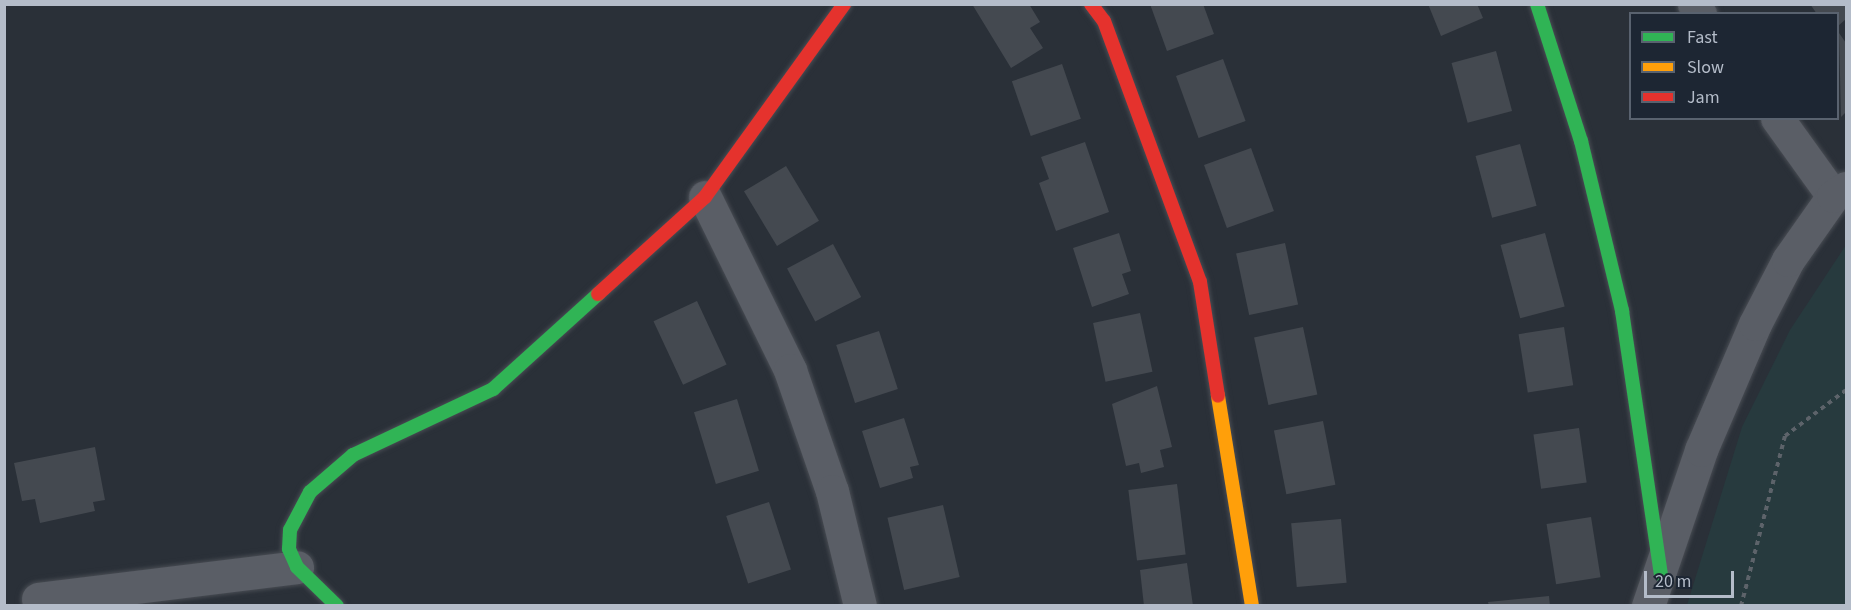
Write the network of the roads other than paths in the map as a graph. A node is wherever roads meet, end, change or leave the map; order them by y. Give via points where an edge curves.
1 (844, 4) edge
2 (1091, 4) edge
3 (1537, 4) edge
4 (1779, 120) edge
5 (1840, 192) edge
6 (705, 197) junction
7 (297, 567) junction
8 (1661, 574) junction
9 (38, 598) dead end
10 (337, 606) edge
11 (860, 606) edge
12 (1252, 606) edge
13 (1648, 606) edge

1 - 6 street
2 - 12 street via 1104,21 1200,282
3 - 8 street via 1581,141 1622,311
4 - 5 street
5 - 8 street via 1788,260 1746,343 1701,450
6 - 7 street via 493,389 353,455 323,477 290,531 289,549
6 - 11 street via 790,370 832,491
7 - 9 street
7 - 10 street
8 - 13 street

